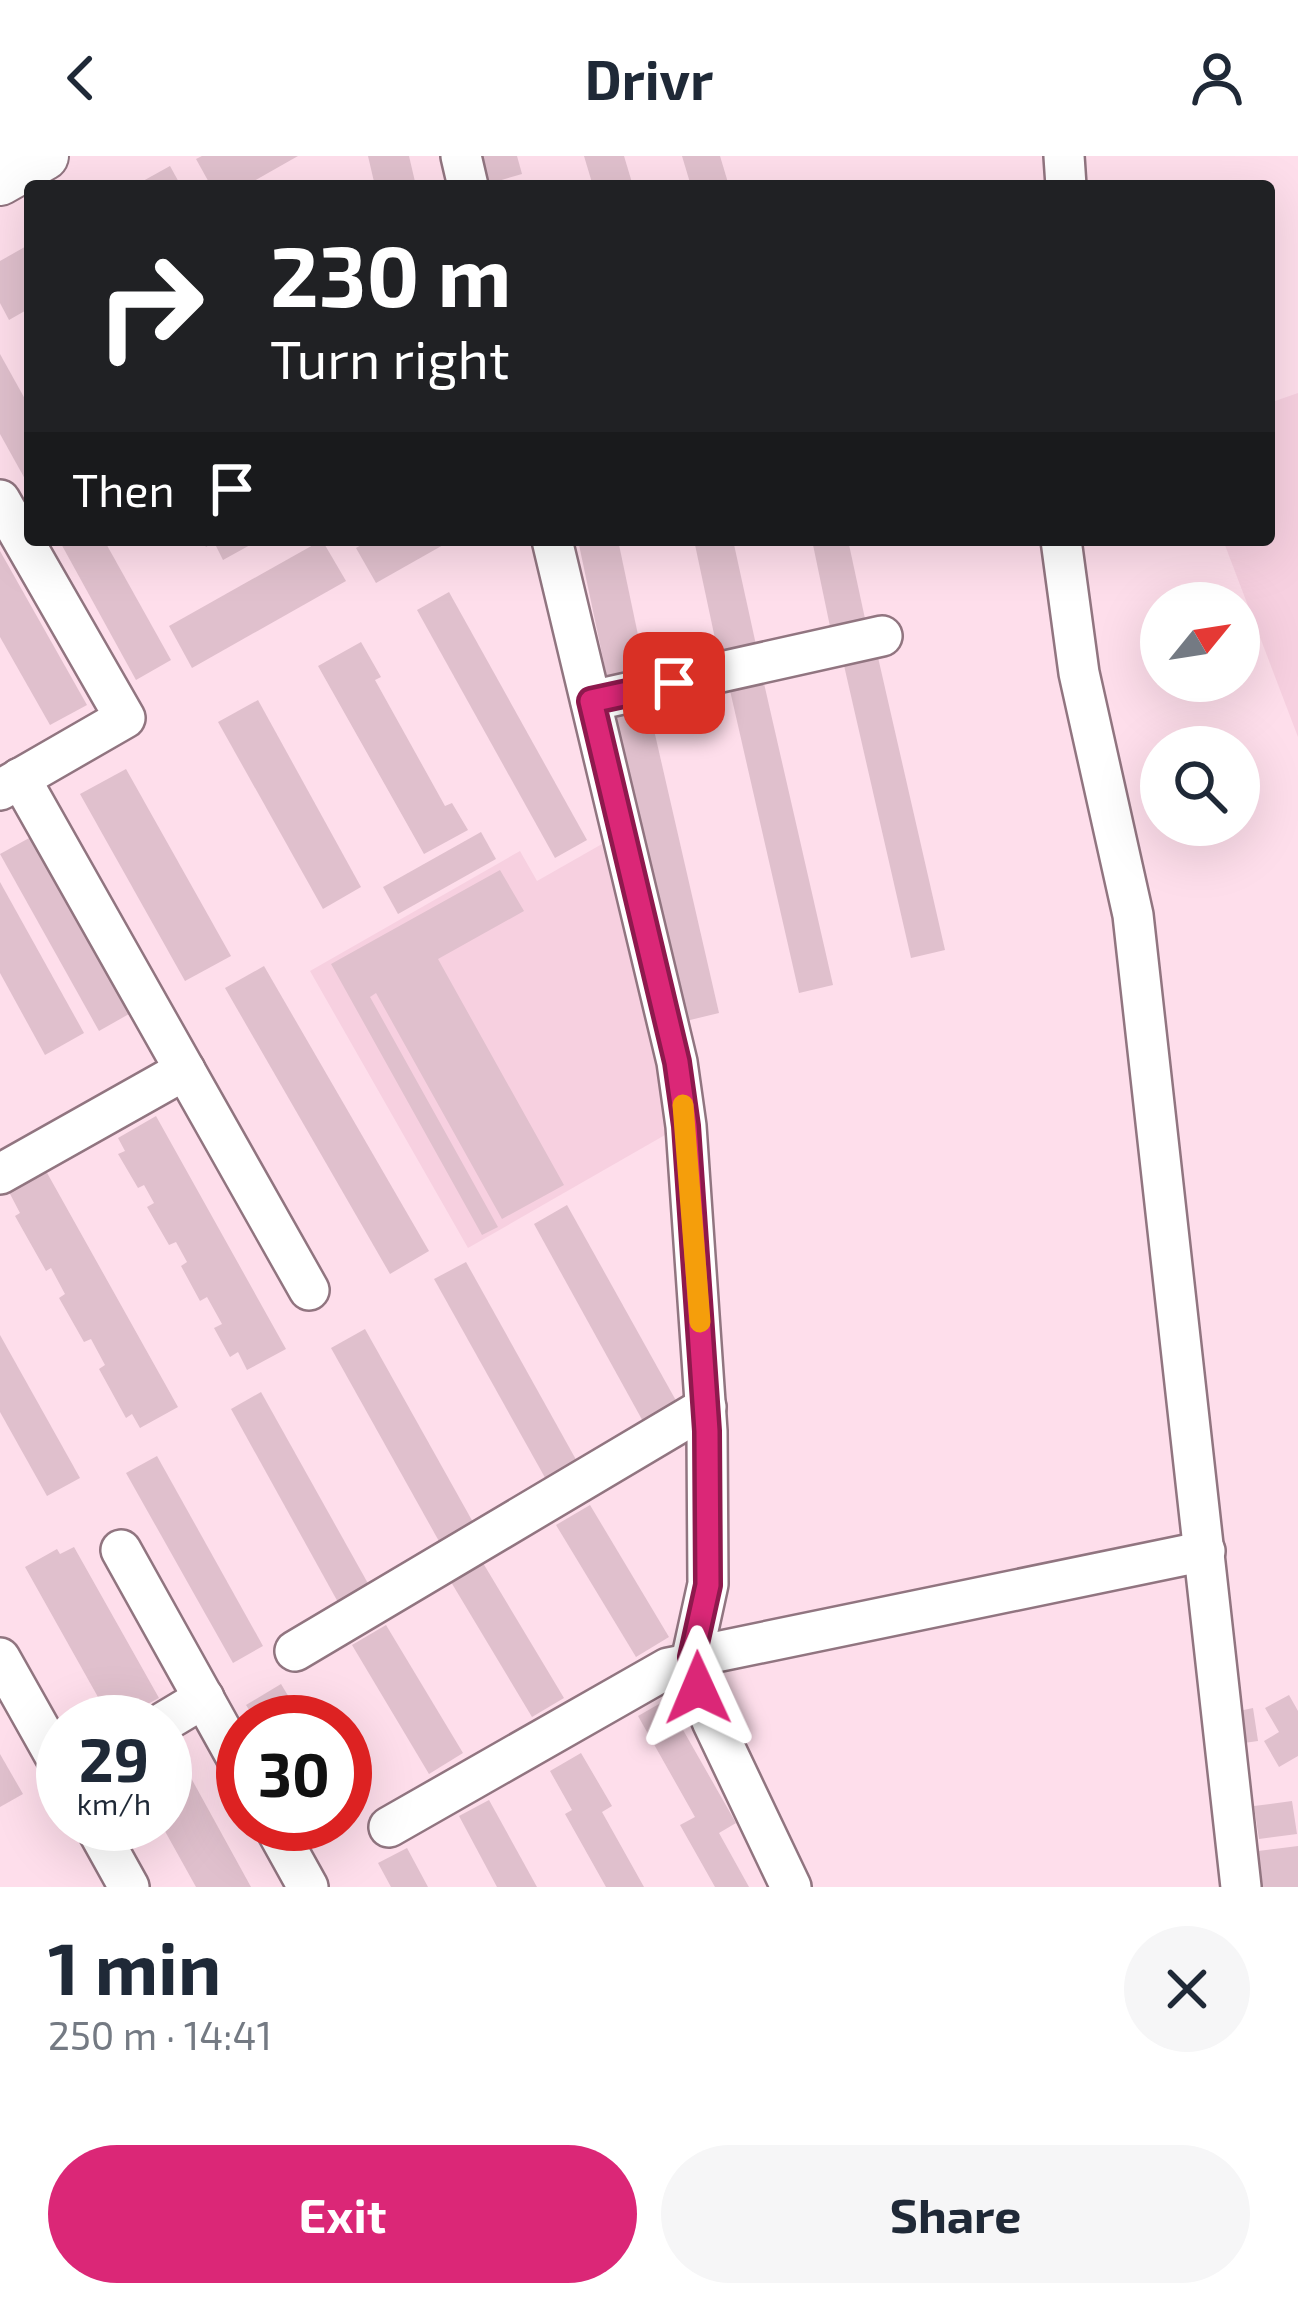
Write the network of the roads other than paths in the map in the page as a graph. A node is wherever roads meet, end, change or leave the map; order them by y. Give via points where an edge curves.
1 (44, 156) edge
2 (0, 181) edge
3 (0, 500) edge
4 (24, 542) edge
5 (26, 546) edge
6 (553, 546) edge
7 (1061, 546) edge
8 (882, 636) dead end
9 (591, 701) junction
10 (10, 784) edge
11 (185, 1070) junction
12 (0, 1174) edge
13 (309, 1289) dead end
14 (706, 1407) junction
15 (122, 1550) dead end
16 (1205, 1551) junction
17 (295, 1651) dead end
18 (0, 1658) edge
19 (692, 1660) junction
20 (204, 1699) junction
21 (192, 1706) edge
22 (216, 1721) edge
23 (36, 1722) edge
24 (389, 1827) dead end
25 (109, 1851) edge
26 (288, 1851) edge
27 (130, 1887) edge
28 (308, 1887) edge
29 (790, 1887) edge
30 (1241, 1887) edge

1 - 2 main road
3 - 4 street
5 - 10 street via 125,718
6 - 9 street
7 - 16 street via 1079,673 1133,915
8 - 9 street
9 - 14 street via 677,1062
10 - 11 street
11 - 12 street
11 - 13 street
14 - 17 street
14 - 19 street via 708,1585
15 - 20 street
16 - 19 street
16 - 30 street
18 - 23 street
19 - 24 street
19 - 29 street
20 - 21 street
20 - 22 street
25 - 27 street
26 - 28 street

